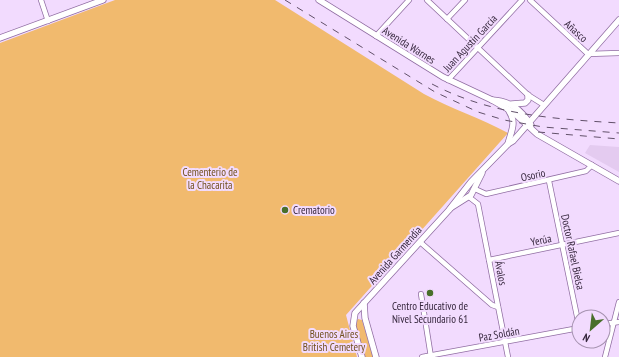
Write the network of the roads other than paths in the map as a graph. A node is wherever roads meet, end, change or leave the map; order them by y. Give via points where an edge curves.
1 (41, 0) edge
2 (102, 0) edge
3 (319, 0) edge
4 (409, 0) edge
5 (427, 0) edge
6 (465, 0) edge
7 (522, 0) edge
8 (530, 0) edge
9 (448, 19) junction
10 (619, 20) edge
11 (48, 21) junction
12 (376, 36) junction
13 (0, 38) edge
14 (477, 47) junction
15 (619, 53) edge
16 (588, 54) junction
17 (448, 80) junction
18 (528, 95) junction
19 (492, 100) junction
20 (511, 104) junction
21 (544, 105) junction
22 (509, 110) junction
23 (528, 124) junction
24 (520, 132) junction
25 (537, 134) junction
26 (508, 144) junction
27 (592, 165) junction
28 (482, 172) junction
29 (548, 181) junction
30 (619, 181) edge
31 (465, 188) junction
32 (475, 189) junction
33 (486, 194) junction
34 (469, 196) junction
35 (478, 204) junction
36 (448, 210) junction
37 (619, 232) edge
38 (420, 242) junction
39 (562, 245) junction
40 (489, 260) junction
41 (421, 294) dead end
42 (619, 302) edge
43 (364, 303) junction
44 (498, 307) junction
45 (575, 309) edge
46 (616, 322) edge
47 (571, 329) edge
48 (506, 342) junction
49 (431, 356) edge
50 (362, 357) edge
51 (376, 357) edge
52 (422, 357) edge
53 (508, 357) edge
54 (605, 357) edge

1 - 11 street
2 - 11 main road
3 - 12 main road, Avenida Warnes
4 - 12 street
5 - 9 street
6 - 9 street
7 - 14 street, Juan Agustín García
8 - 16 street, Añasco
9 - 14 street
10 - 16 main road, Avenida Garmendia
11 - 13 main road
12 - 17 main road, Avenida Warnes
14 - 17 street, Juan Agustín García
14 - 18 street
15 - 16 street, Añasco
16 - 21 main road, Avenida Garmendia
17 - 19 main road, Avenida Warnes
18 - 20 main road via 525,104
18 - 21 street
19 - 20 main road, Avenida Warnes via 502,100
19 - 22 main road, Avenida Warnes
20 - 23 main road, Avenida Warnes via 521,112
21 - 23 main road, Avenida Garmendia
22 - 23 main road, Avenida Warnes
22 - 26 main road via 514,125
23 - 24 main road, Avenida Garmendia
23 - 25 main road, Avenida Warnes
24 - 25 main road
24 - 26 main road, Avenida Garmendia via 513,142
25 - 27 main road, Avenida Warnes
26 - 28 main road, Avenida Garmendia
27 - 29 street, Osorio via 586,172
27 - 30 main road, Avenida Warnes
28 - 31 main road, Avenida Garmendia
28 - 32 main road, Avenida Garmendia
29 - 33 street, Osorio
29 - 39 street, Doctor Rafael Bielsa
31 - 32 main road
31 - 34 main road via 465,195
31 - 36 main road, Avenida Garmendia
32 - 33 street
32 - 34 main road, Avenida Garmendia
33 - 35 street via 480,197
34 - 35 street
34 - 36 main road, Avenida Garmendia
35 - 40 street, Ávalos
36 - 38 main road, Avenida Garmendia
37 - 39 street, Yerúa
38 - 43 main road, Avenida Garmendia
38 - 44 street via 492,305
39 - 40 street, Yerúa
39 - 45 street, Doctor Rafael Bielsa
40 - 44 street, Ávalos
41 - 49 street
42 - 46 street
43 - 50 main road, Avenida Garmendia via 356,313 353,326
43 - 51 main road via 365,318
44 - 48 street, Ávalos
46 - 54 street
47 - 48 street, Paz Soldán
48 - 49 street, Paz Soldán
48 - 53 street, Ávalos
49 - 52 street, Paz Soldán

